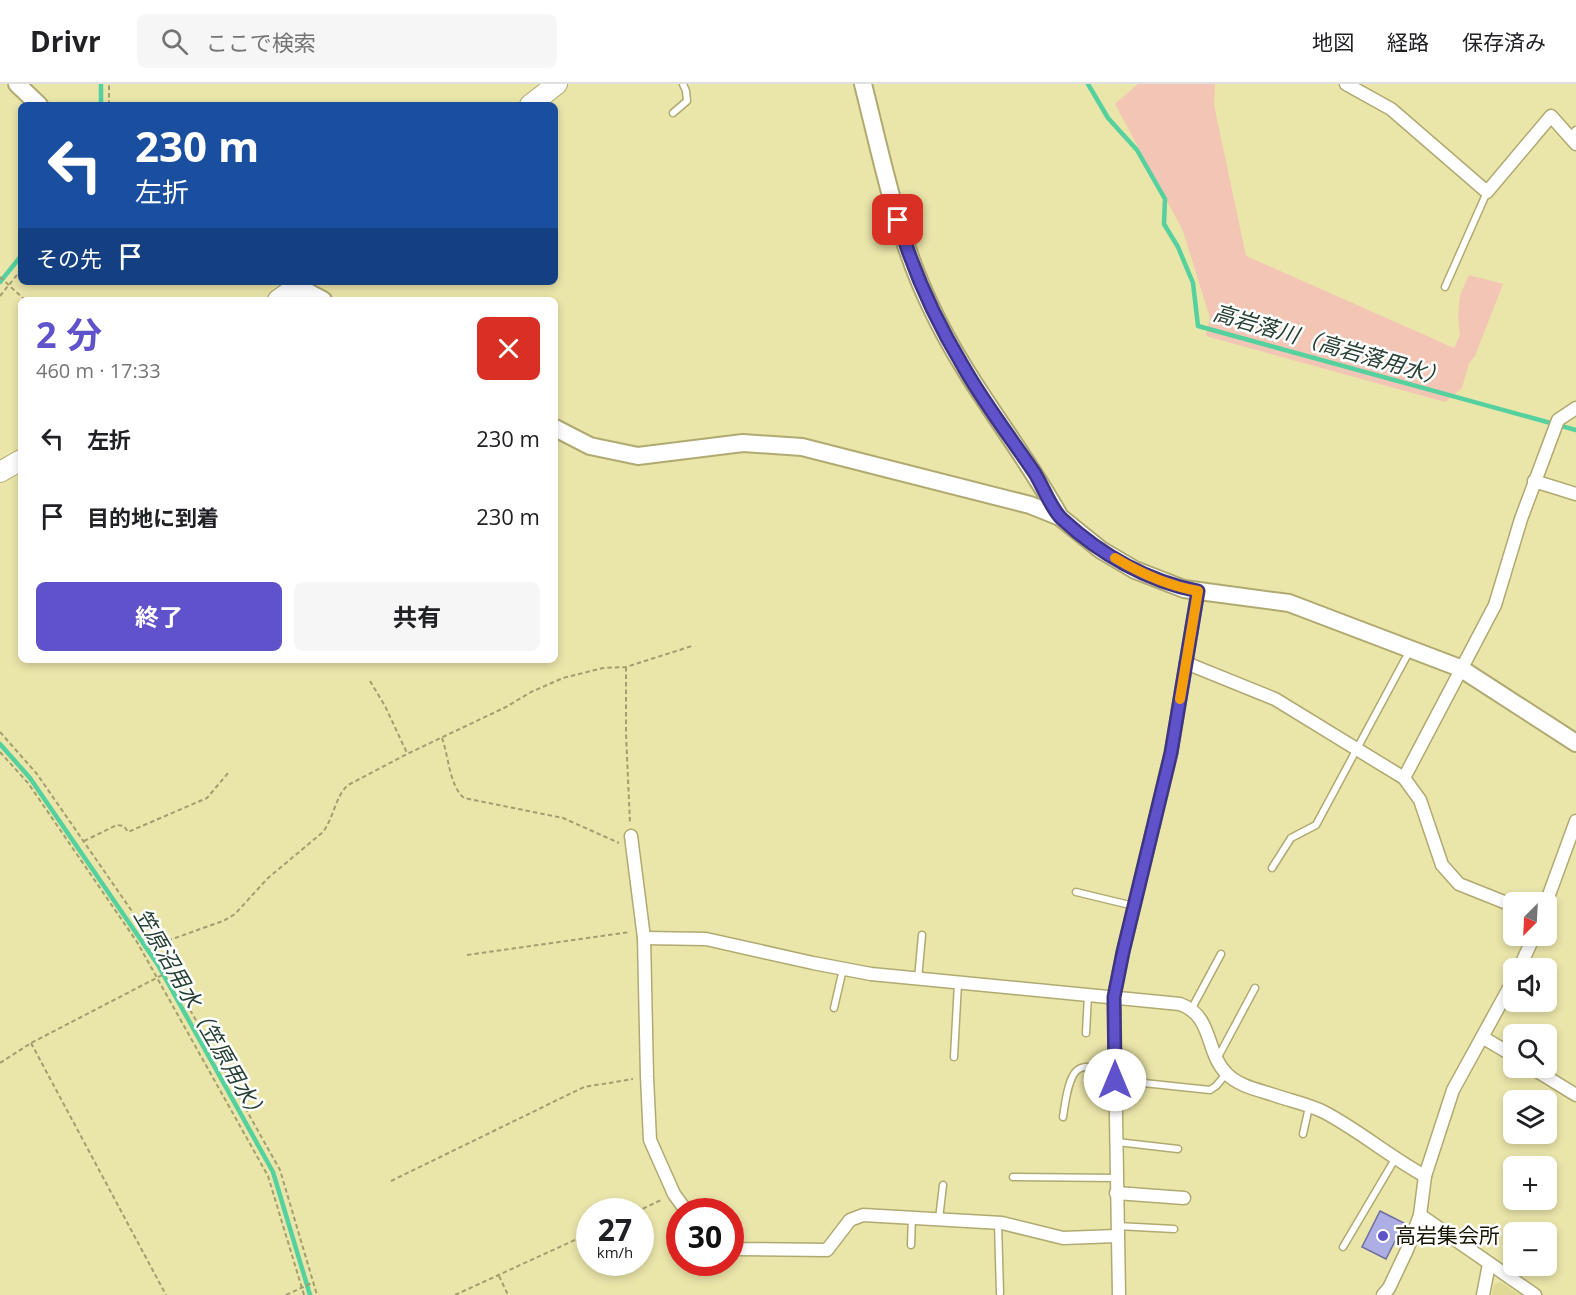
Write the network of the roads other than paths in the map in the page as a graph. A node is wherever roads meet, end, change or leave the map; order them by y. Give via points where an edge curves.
1 (17, 84) edge
2 (557, 84) edge
3 (683, 84) edge
4 (863, 84) edge
5 (1346, 84) edge
6 (36, 102) edge
7 (534, 102) edge
8 (673, 113) dead end
9 (1574, 137) edge
10 (1487, 192) junction
11 (295, 285) edge
12 (298, 285) edge
13 (1445, 287) dead end
14 (281, 297) edge
15 (318, 297) edge
16 (1576, 408) edge
17 (558, 430) edge
18 (18, 462) edge
19 (0, 472) edge
20 (1534, 481) junction
21 (1576, 494) edge
22 (1060, 517) junction
23 (1198, 591) junction
24 (1410, 649) junction
25 (1186, 663) junction
26 (1461, 669) junction
27 (1576, 743) edge
28 (1358, 749) junction
29 (1404, 777) junction
30 (1576, 820) edge
31 (632, 841) road end
32 (1272, 868) dead end
33 (1076, 892) dead end
34 (1550, 892) edge
35 (1503, 902) edge
36 (1134, 906) junction
37 (643, 934) junction
38 (922, 935) dead end
39 (1221, 954) dead end
40 (843, 969) junction
41 (918, 979) junction
42 (958, 982) junction
43 (1255, 988) dead end
44 (1088, 994) junction
45 (1114, 997) junction
46 (1503, 999) edge
47 (834, 1008) dead end
48 (1192, 1008) junction
49 (1086, 1033) dead end
50 (1482, 1037) junction
51 (1503, 1049) edge
52 (954, 1057) dead end
53 (1217, 1059) junction
54 (1115, 1074) junction
55 (1226, 1074) junction
56 (1549, 1078) edge
57 (1576, 1095) edge
58 (1310, 1107) junction
59 (1063, 1117) dead end
60 (1303, 1134) dead end
61 (1116, 1142) junction
62 (1178, 1149) dead end
63 (1395, 1160) junction
64 (1425, 1176) junction
65 (1013, 1177) dead end
66 (1116, 1178) junction
67 (943, 1185) dead end
68 (1116, 1193) junction
69 (677, 1198) edge
70 (1184, 1198) dead end
71 (1420, 1215) junction
72 (912, 1217) junction
73 (939, 1219) junction
74 (998, 1222) junction
75 (1174, 1228) dead end
76 (1117, 1231) junction
77 (911, 1245) dead end
78 (1343, 1247) dead end
79 (744, 1250) edge
80 (1489, 1264) junction
81 (1000, 1293) dead end
82 (1119, 1295) edge
83 (1383, 1295) edge
84 (1483, 1295) edge
85 (1535, 1295) edge

1 - 6 street
2 - 7 main road
3 - 8 lane via 687,101
4 - 22 street via 903,236 930,306 963,367
5 - 10 street via 1391,109
9 - 10 street via 1551,116
10 - 13 lane
11 - 14 main road
12 - 15 street
16 - 20 street via 1558,420
17 - 22 street via 590,446 638,456 743,443 802,447 1030,505
18 - 19 main road
20 - 21 street
20 - 26 street via 1495,605
22 - 23 street via 1101,550 1136,570
23 - 24 street via 1289,603
23 - 25 street
24 - 26 street
24 - 28 lane
25 - 28 street via 1275,699
25 - 36 street via 1171,753
26 - 27 street
26 - 29 street
28 - 29 street
28 - 32 lane via 1316,825 1291,838
29 - 35 street via 1420,800 1443,865 1460,884
30 - 34 street
31 - 37 street
33 - 36 lane
36 - 45 street
37 - 40 street via 706,939
37 - 69 street via 650,1140
38 - 41 lane
39 - 48 lane
40 - 41 street
40 - 47 lane
41 - 42 street
42 - 44 street
42 - 52 lane
43 - 53 lane
44 - 45 street
44 - 49 lane
45 - 48 street
45 - 54 street
46 - 50 street
48 - 53 street via 1205,1025
50 - 51 street
50 - 64 street via 1453,1090
53 - 55 street
54 - 55 lane via 1210,1090
54 - 59 lane via 1080,1068 1074,1072
54 - 61 street
55 - 58 street via 1241,1084
56 - 57 street
58 - 60 lane
58 - 63 street via 1355,1130
61 - 62 lane
61 - 66 street
63 - 64 street
63 - 78 lane
64 - 71 street
65 - 66 lane
66 - 68 street
67 - 73 lane
68 - 70 street
68 - 76 street
71 - 80 street
71 - 83 street
72 - 73 street
72 - 77 lane
72 - 79 street via 862,1215 850,1220 827,1250
73 - 74 street
74 - 76 street via 1063,1238
74 - 81 lane
75 - 76 lane
76 - 82 street
80 - 84 street
80 - 85 street

